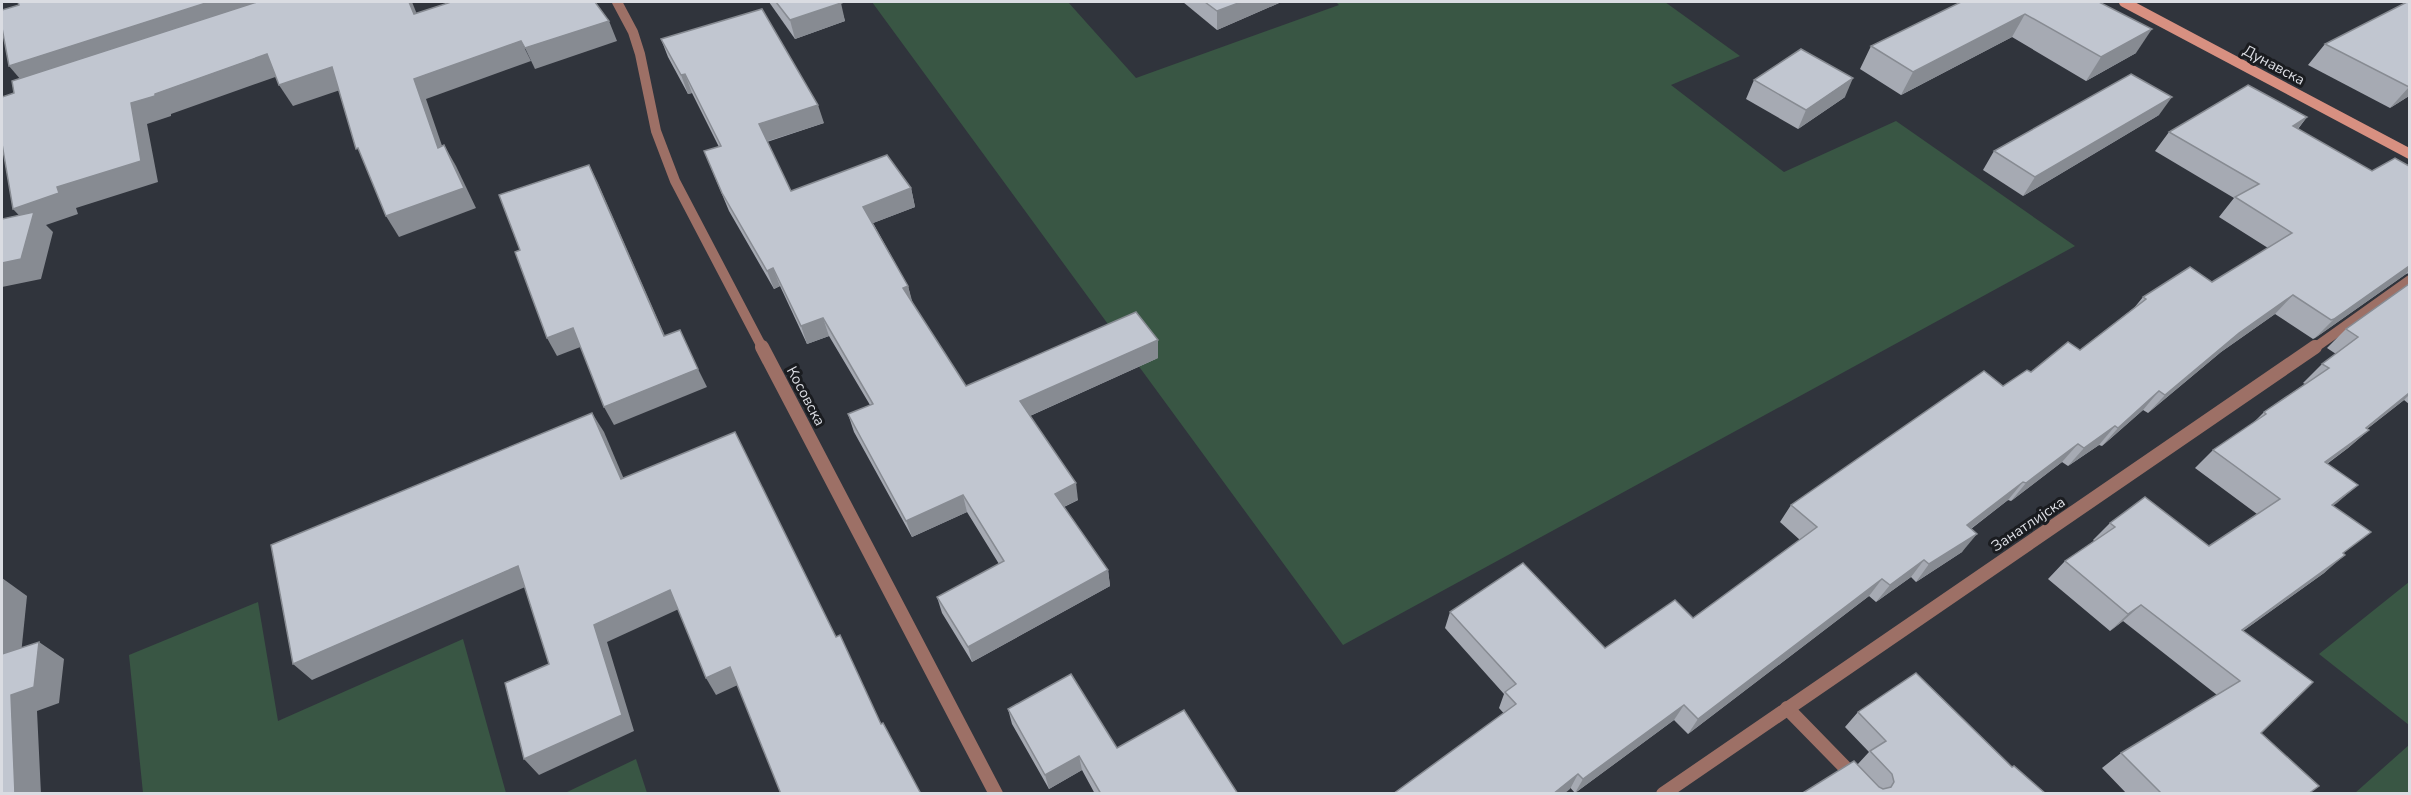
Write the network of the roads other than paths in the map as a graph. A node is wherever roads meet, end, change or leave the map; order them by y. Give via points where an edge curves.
1 (617, 2) edge
2 (2124, 2) edge
3 (2409, 154) edge
4 (2409, 280) edge
5 (1787, 708) junction
6 (996, 794) edge
7 (1663, 794) edge
8 (1871, 794) edge

1 - 6 street, Косовска via 633,32 656,131 675,181
2 - 3 main road, Дунавска
4 - 5 street, Занатлијска
5 - 7 street, Занатлијска
5 - 8 street

